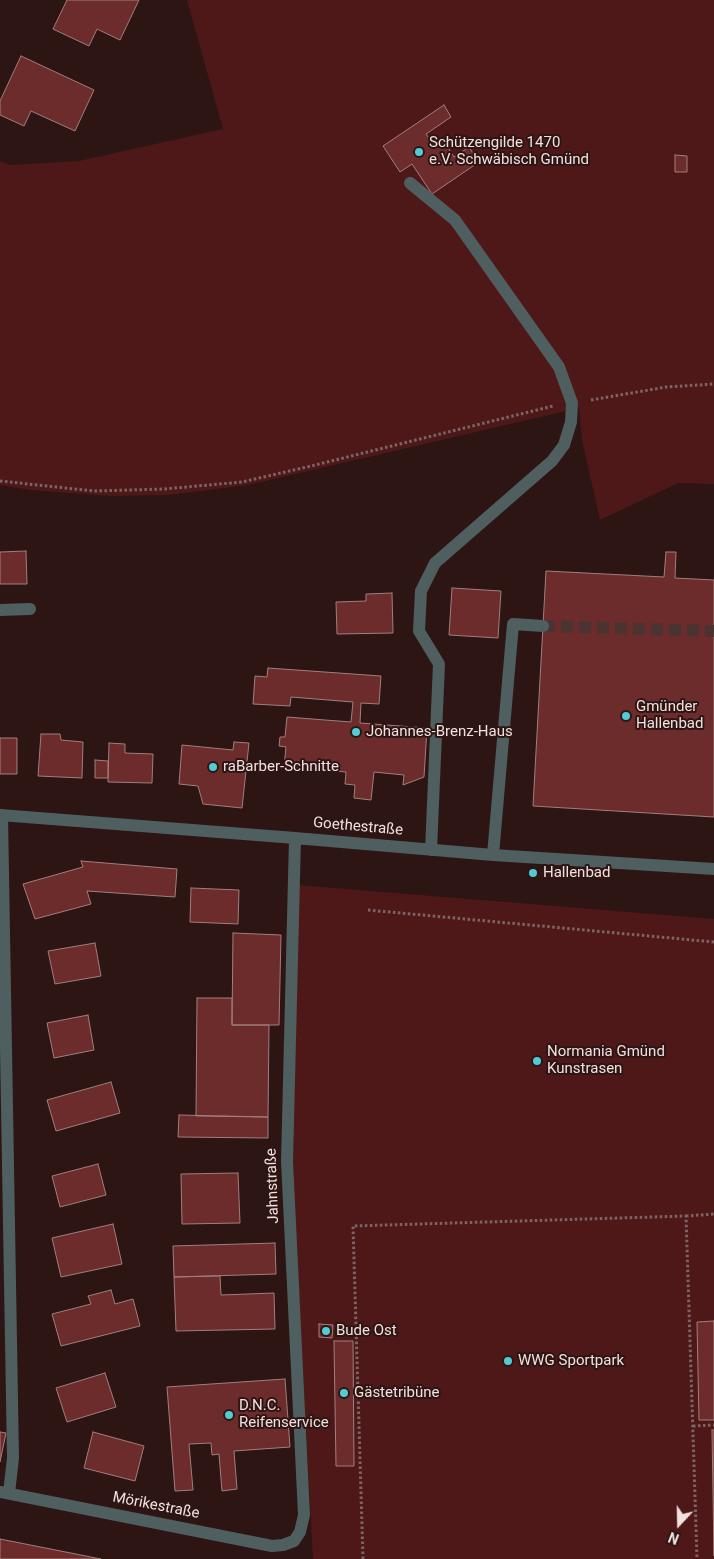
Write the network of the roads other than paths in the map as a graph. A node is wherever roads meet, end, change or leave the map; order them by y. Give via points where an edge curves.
1 (410, 183) dead end
2 (30, 609) dead end
3 (0, 610) edge
4 (543, 626) tunnel mouth
5 (1, 815) edge
6 (296, 838) junction
7 (431, 850) junction
8 (493, 856) junction
9 (714, 869) edge
10 (5, 1492) edge
11 (300, 1532) joint

1 - 7 street via 455,220 560,367 572,403 571,422 564,445 552,461 435,563 421,591 419,630 439,664
2 - 3 street
4 - 8 street via 513,624
5 - 6 street, Goethestraße
5 - 10 street via 13,1458
6 - 7 street, Goethestraße
6 - 11 street, Jahnstraße via 287,1162 304,1515
7 - 8 street, Goethestraße
8 - 9 street, Goethestraße
10 - 11 street, Mörikestraße via 272,1546 294,1541

